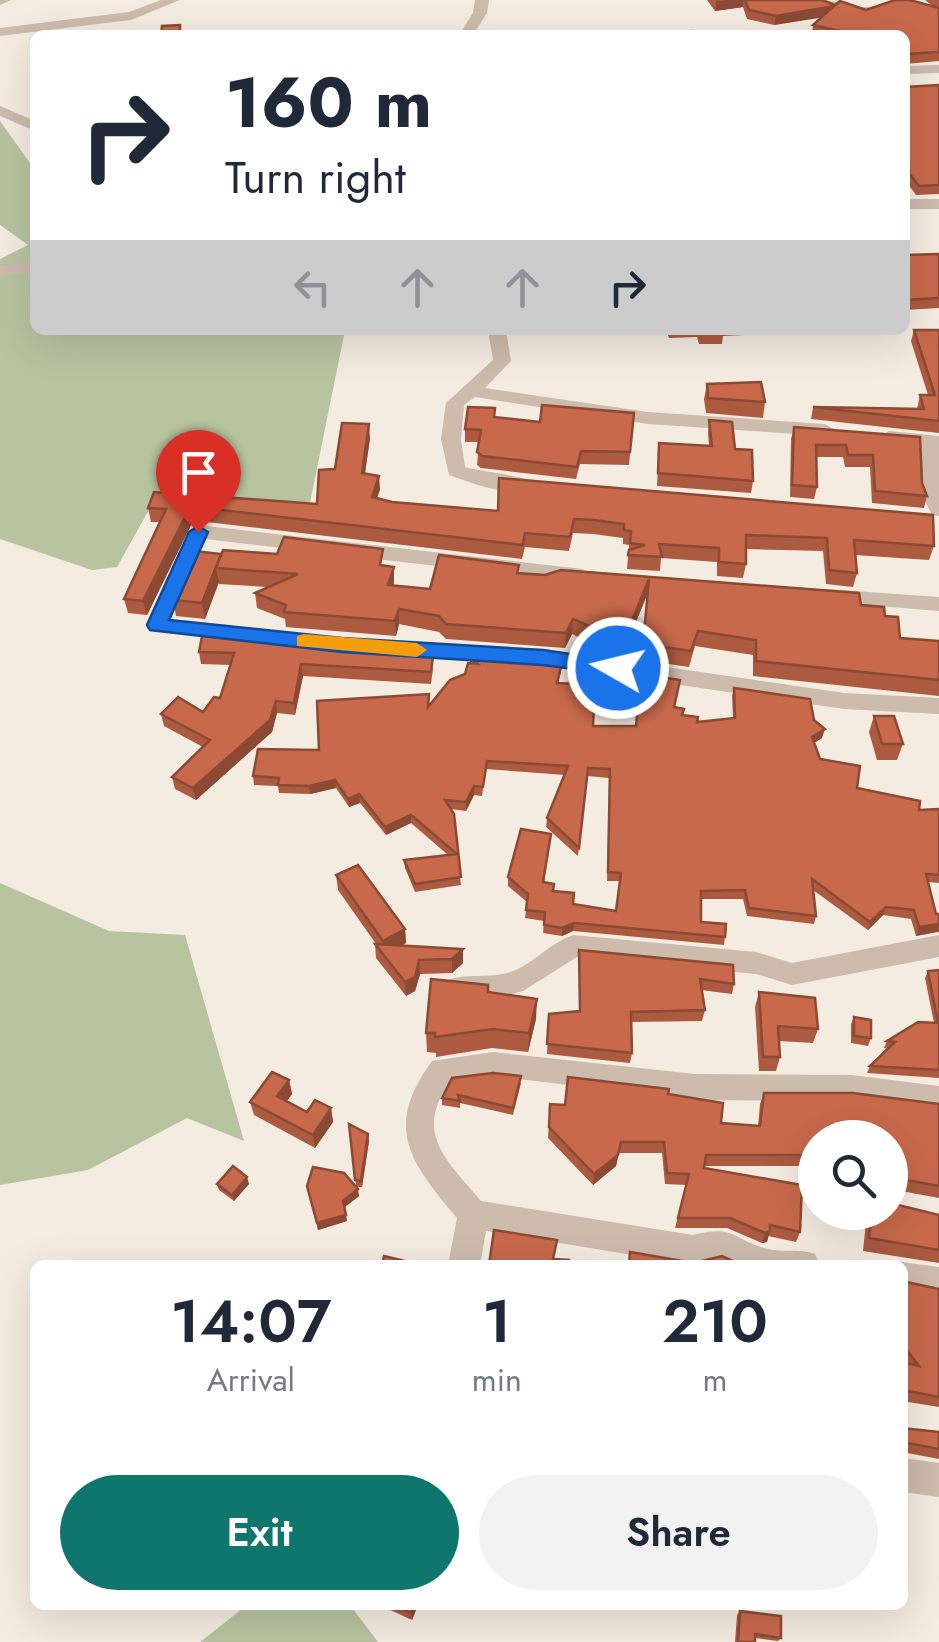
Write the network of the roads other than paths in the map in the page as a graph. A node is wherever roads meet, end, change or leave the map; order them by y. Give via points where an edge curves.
1 (174, 0) edge
2 (482, 0) edge
3 (827, 0) edge
4 (900, 0) edge
5 (469, 30) edge
6 (0, 32) edge
7 (939, 69) edge
8 (910, 70) edge
9 (0, 110) edge
10 (30, 125) edge
11 (910, 204) edge
12 (939, 204) edge
13 (30, 267) edge
14 (0, 271) edge
15 (498, 335) edge
16 (471, 391) junction
17 (934, 442) edge
18 (548, 486) edge
19 (933, 516) edge
20 (614, 578) edge
21 (795, 593) edge
22 (939, 604) edge
23 (305, 641) edge
24 (342, 645) edge
25 (939, 706) edge
26 (939, 946) edge
27 (431, 986) edge
28 (939, 1099) edge
29 (473, 1214) junction
30 (465, 1260) edge
31 (758, 1260) edge
32 (908, 1278) edge
33 (939, 1282) edge
34 (908, 1476) edge
35 (939, 1480) edge

1 - 6 street via 131,16
2 - 5 street
3 - 4 street via 865,12
7 - 8 street
9 - 10 street
11 - 12 street
13 - 14 street
15 - 16 street via 502,362
16 - 17 street via 648,418
16 - 18 street via 455,403 456,471 491,482
17 - 19 street
20 - 23 street via 198,532 157,625
21 - 22 street
24 - 25 street via 543,658 844,701
26 - 27 street via 792,974 756,964 573,946 522,980 485,990
28 - 29 street via 852,1088 694,1088 493,1064 442,1070 423,1092 415,1120 422,1146
29 - 30 street
29 - 31 street via 692,1250 721,1243
32 - 33 street
34 - 35 street

